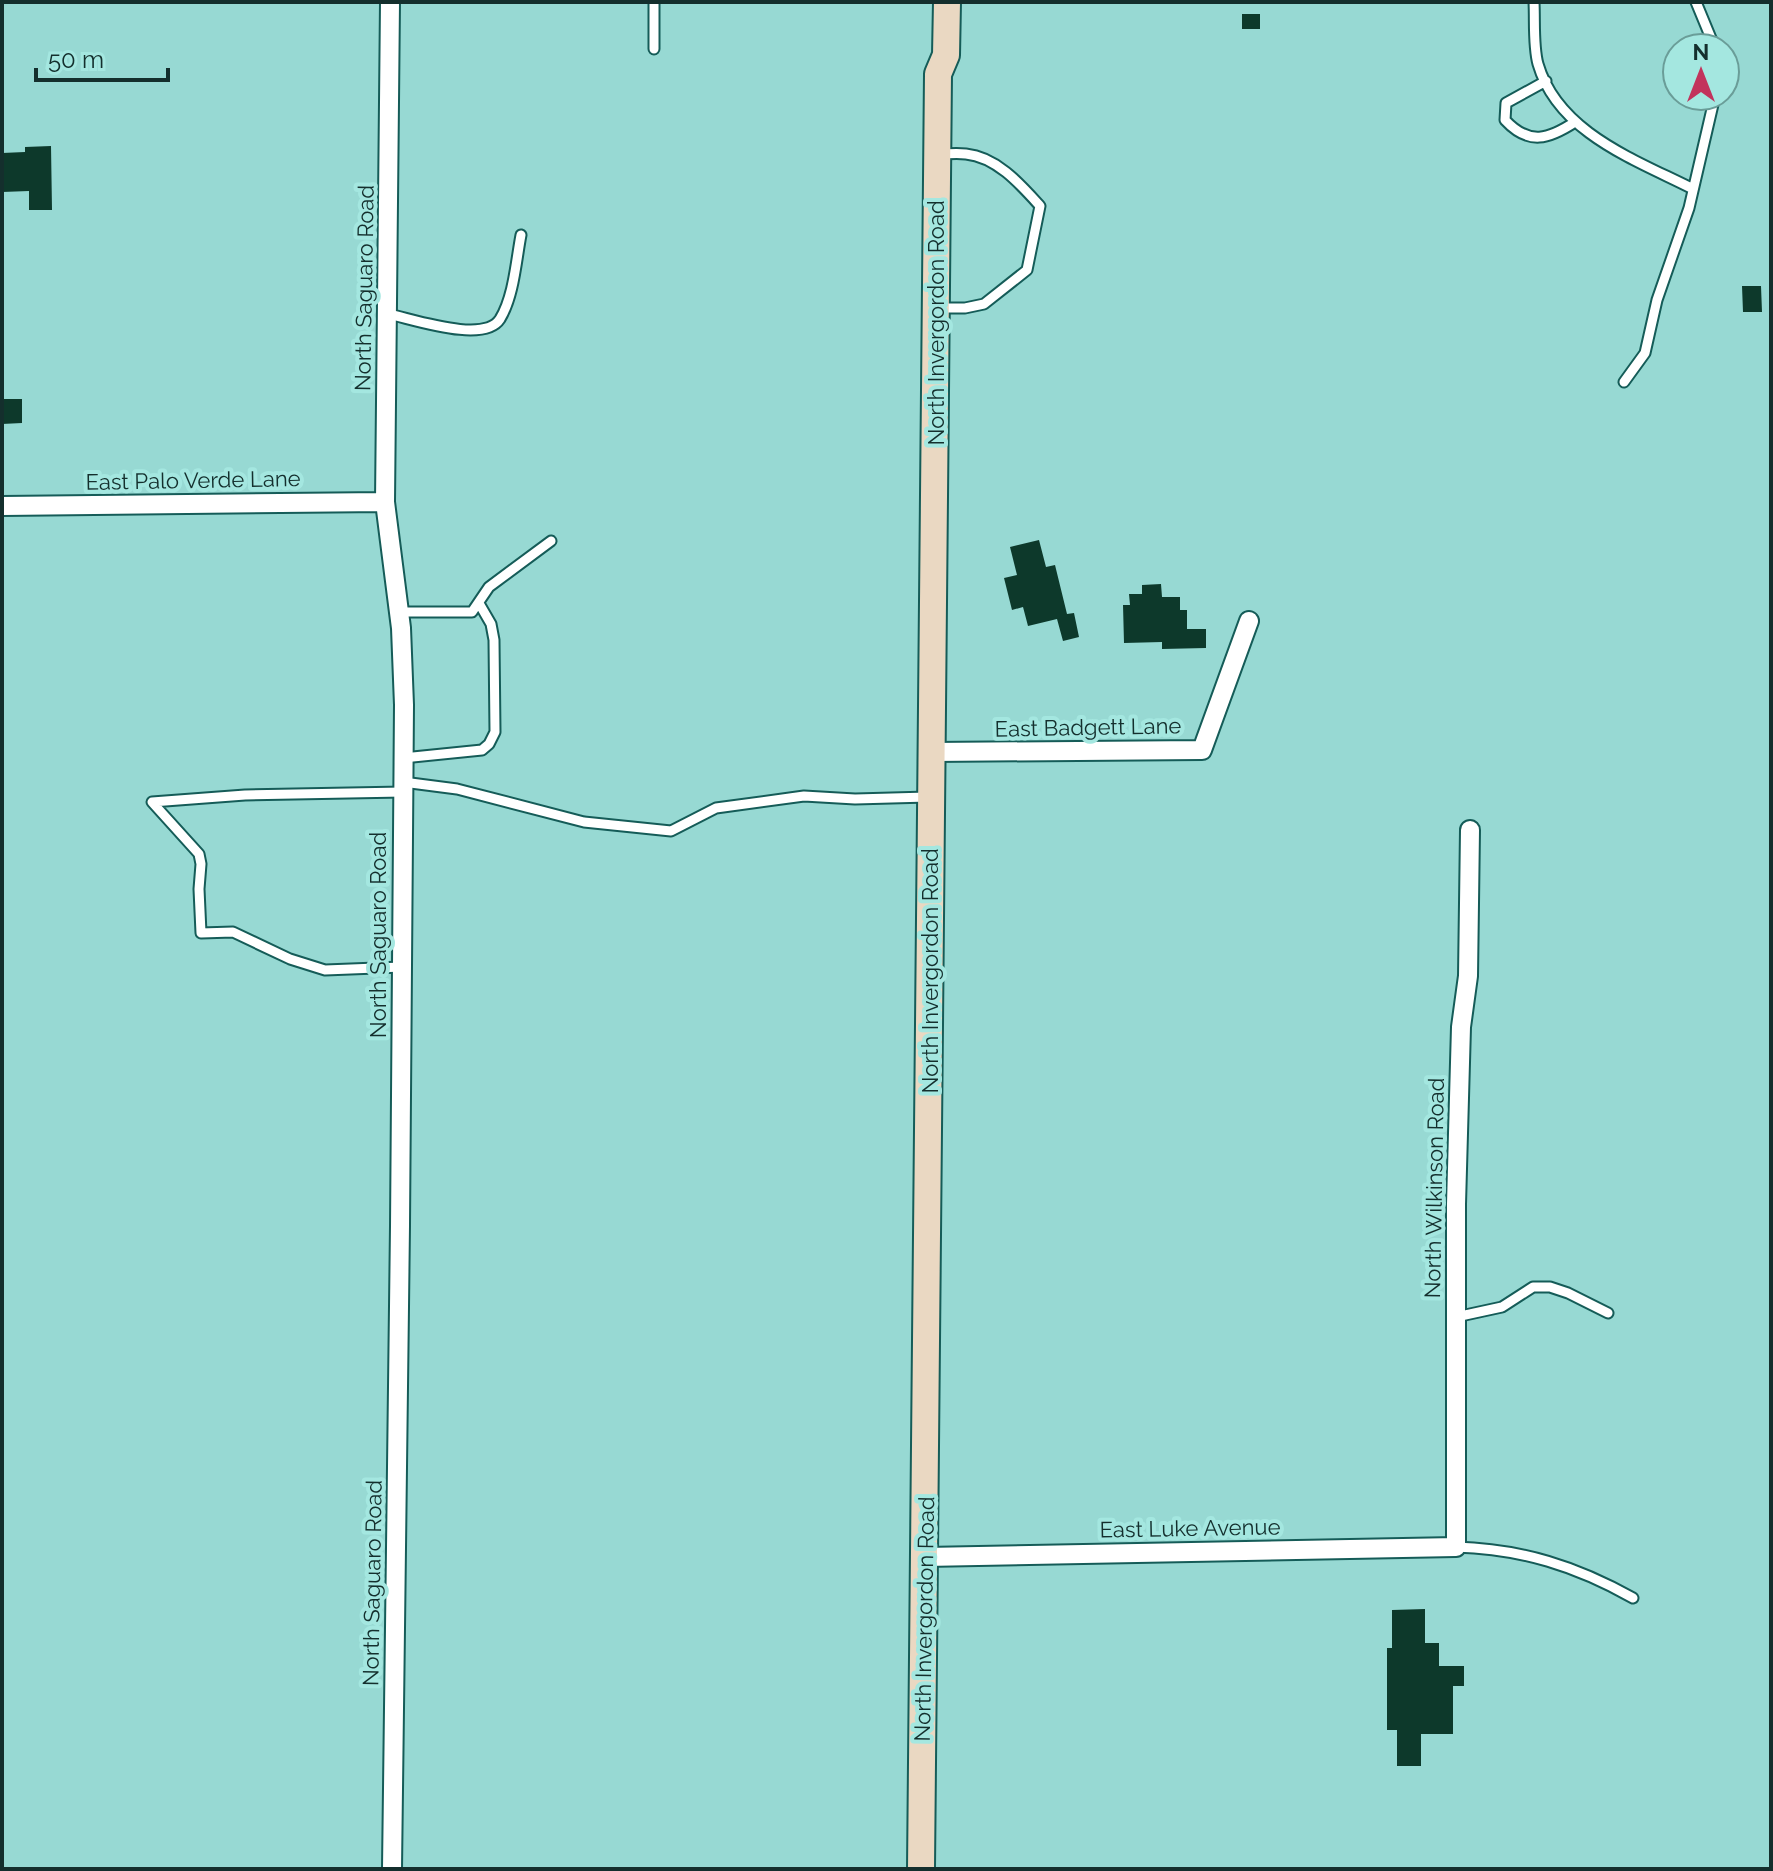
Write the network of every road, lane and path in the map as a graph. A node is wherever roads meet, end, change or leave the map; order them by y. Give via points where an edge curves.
1 (390, 2) edge
2 (654, 2) edge
3 (929, 2) edge
4 (947, 2) edge
5 (1534, 2) edge
6 (1696, 2) edge
7 (1708, 32) edge
8 (654, 49) dead end
9 (938, 74) junction
10 (1546, 81) junction
11 (1711, 112) edge
12 (1575, 122) junction
13 (937, 154) junction
14 (1693, 189) junction
15 (521, 235) dead end
16 (936, 308) junction
17 (388, 314) junction
18 (1624, 382) dead end
19 (385, 502) junction
20 (2, 506) edge
21 (551, 541) dead end
22 (480, 605) junction
23 (399, 612) junction
24 (1249, 621) dead end
25 (932, 752) junction
26 (403, 758) junction
27 (403, 787) junction
28 (932, 797) junction
29 (1470, 830) dead end
30 (402, 967) junction
31 (1608, 1313) dead end
32 (1456, 1317) junction
33 (1456, 1547) junction
34 (925, 1557) junction
35 (1633, 1598) dead end
36 (392, 1869) edge
37 (921, 1869) edge

1 - 17 street, North Saguaro Road
2 - 8 lane
3 - 9 street, North Invergordon Road via 929,56
4 - 9 street, North Invergordon Road via 946,55
5 - 10 lane via 1538,63
6 - 7 lane
9 - 13 street, North Invergordon Road
10 - 12 lane
10 - 12 lane via 1506,103 1505,120 1531,138 1546,138
11 - 14 lane
12 - 14 lane
13 - 16 street, North Invergordon Road
13 - 16 lane via 969,154 991,164 1012,175 1040,206 1027,270 984,304
14 - 18 lane via 1645,353
15 - 17 lane via 507,305 490,329 465,331
16 - 25 street, North Invergordon Road
17 - 19 street, North Saguaro Road
19 - 20 street, East Palo Verde Lane
19 - 23 street, North Saguaro Road
21 - 22 lane via 489,587
22 - 23 lane via 472,612
22 - 26 lane via 494,640 495,732 489,744 482,750
23 - 26 street, North Saguaro Road
24 - 25 street, East Badgett Lane via 1202,750
25 - 28 street, North Invergordon Road
26 - 27 street, North Saguaro Road
27 - 28 lane via 457,789 584,822 671,831 716,808 804,796
27 - 30 street, North Saguaro Road
27 - 30 lane via 152,802 199,854 201,933 233,932 325,970
28 - 34 street, North Invergordon Road
29 - 32 street, North Wilkinson Road
30 - 36 street, North Saguaro Road
31 - 32 lane via 1568,1293 1533,1287 1502,1307
32 - 33 street, North Wilkinson Road
33 - 34 street, East Luke Avenue
33 - 35 lane via 1550,1561
34 - 37 street, North Invergordon Road

